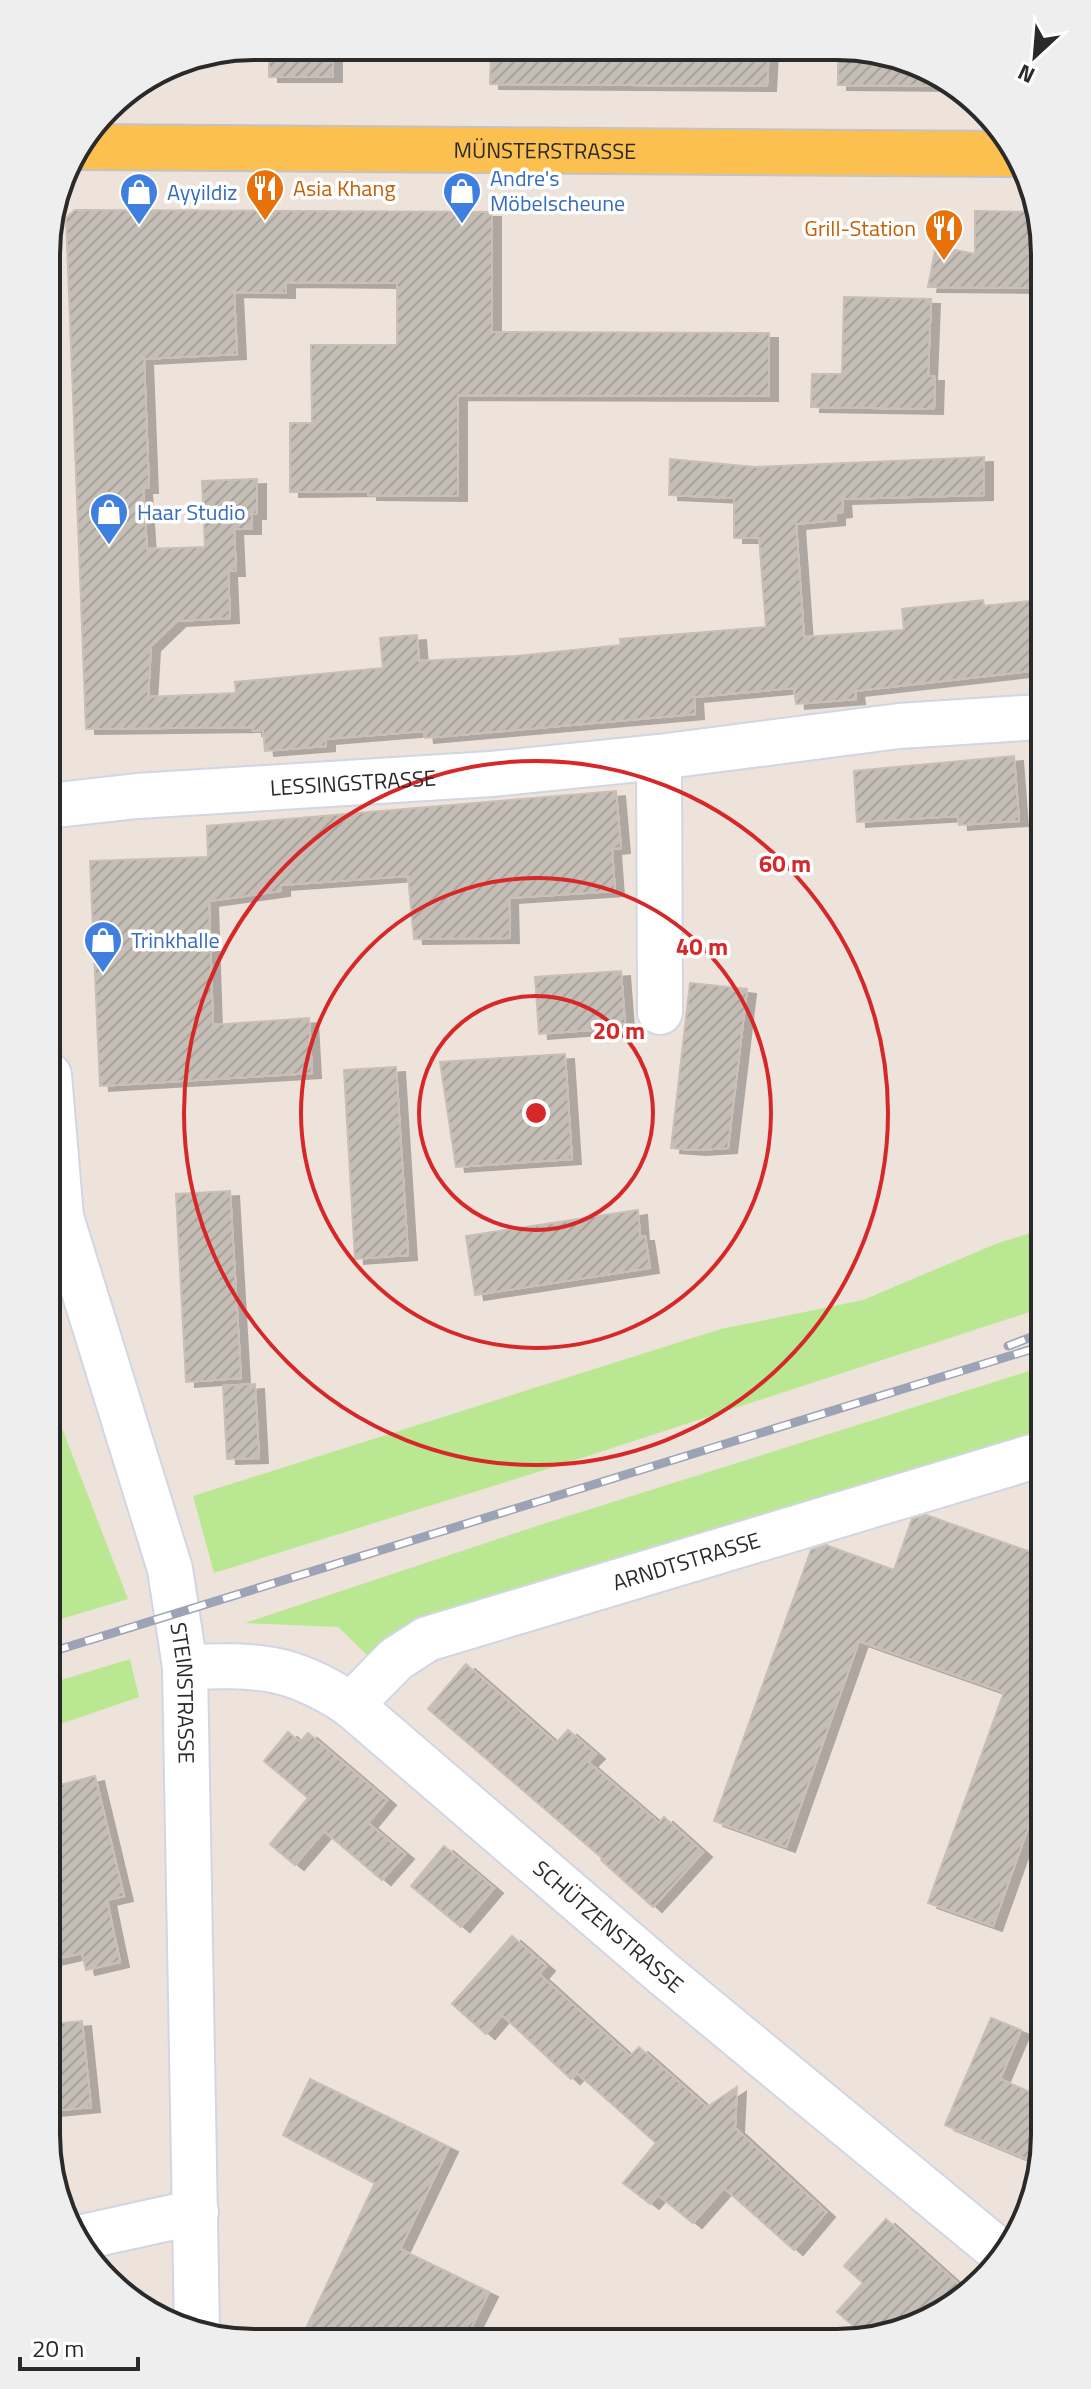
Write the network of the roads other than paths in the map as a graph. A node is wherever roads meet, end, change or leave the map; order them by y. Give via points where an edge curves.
1 (93, 147) edge
2 (1003, 154) edge
3 (1031, 718) edge
4 (659, 757) junction
5 (60, 805) edge
6 (660, 1012) dead end
7 (60, 1205) edge
8 (1031, 1457) edge
9 (185, 1667) junction
10 (351, 1705) junction
11 (196, 2212) junction
12 (89, 2236) edge
13 (995, 2247) edge
14 (197, 2320) edge

1 - 2 main road, MÜNSTERSTRASSE
3 - 4 street, LESSINGSTRASSE via 899,726
4 - 5 street, LESSINGSTRASSE
4 - 6 street
7 - 9 street, STEINSTRASSE via 170,1569
8 - 10 street, ARNDTSTRASSE via 427,1639 396,1659
9 - 10 street, SCHÜTZENSTRASSE via 282,1670 321,1685
9 - 11 street, STEINSTRASSE
10 - 13 street, SCHÜTZENSTRASSE via 665,1975
11 - 12 street
11 - 14 street, STEINSTRASSE

